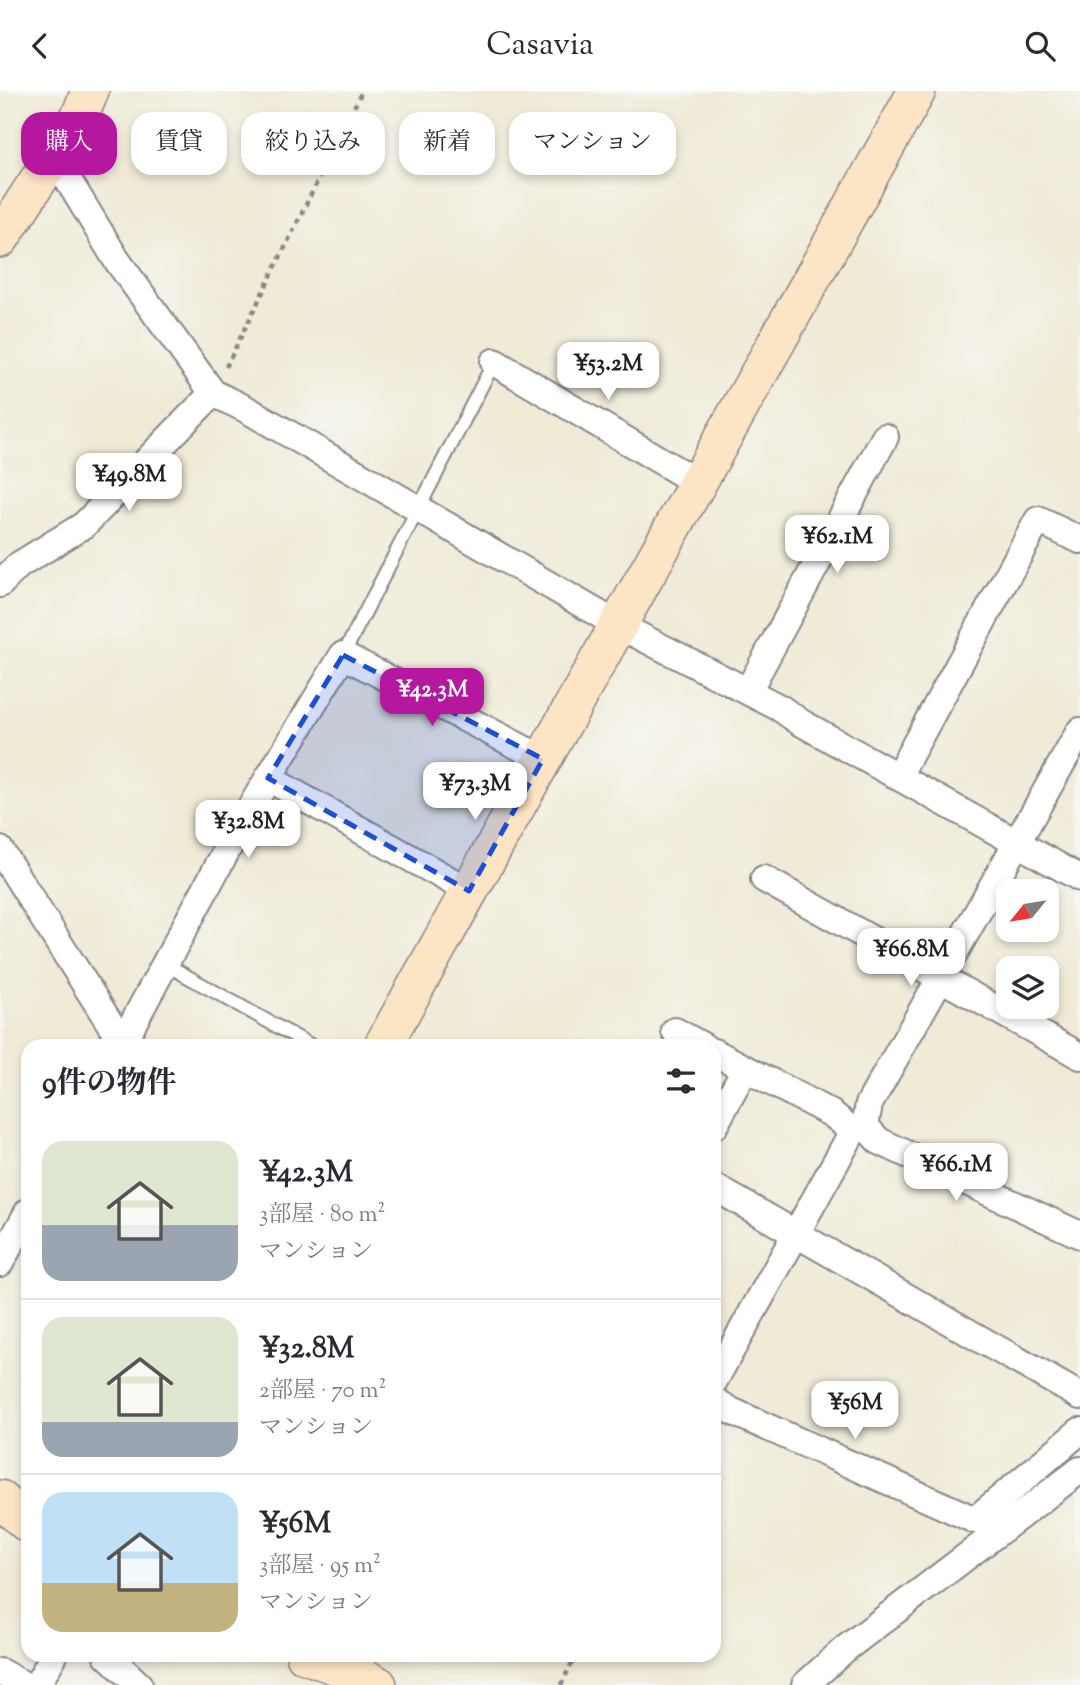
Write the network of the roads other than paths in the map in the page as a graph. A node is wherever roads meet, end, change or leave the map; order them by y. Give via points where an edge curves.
1 (89, 91) edge
2 (917, 91) edge
3 (81, 112) edge
4 (40, 175) edge
5 (65, 175) edge
6 (0, 239) edge
7 (494, 362) joint
8 (213, 393) junction
9 (885, 437) dead end
10 (698, 483) junction
11 (417, 509) junction
12 (1080, 540) edge
13 (0, 584) edge
14 (618, 625) junction
15 (343, 655) junction
16 (748, 691) junction
17 (1080, 731) edge
18 (543, 759) junction
19 (898, 776) junction
20 (268, 778) junction
21 (1017, 842) junction
22 (0, 850) edge
23 (1080, 878) edge
24 (764, 879) dead end
25 (469, 891) junction
26 (164, 964) junction
27 (941, 977) junction
28 (675, 1031) dead end
29 (118, 1039) edge
30 (126, 1039) edge
31 (300, 1039) edge
32 (386, 1039) edge
33 (690, 1039) edge
34 (721, 1056) edge
35 (1080, 1056) edge
36 (745, 1069) junction
37 (721, 1113) edge
38 (859, 1128) junction
39 (721, 1191) edge
40 (21, 1225) edge
41 (796, 1235) junction
42 (1080, 1235) edge
43 (0, 1263) edge
44 (721, 1369) edge
45 (1080, 1396) edge
46 (721, 1405) edge
47 (1080, 1431) edge
48 (1080, 1469) edge
49 (0, 1499) edge
50 (21, 1518) edge
51 (50, 1662) edge
52 (114, 1662) edge
53 (325, 1662) edge
54 (0, 1672) edge
55 (24, 1685) edge
56 (37, 1685) edge
57 (139, 1685) edge
58 (377, 1685) edge
59 (805, 1685) edge

1 - 3 street
2 - 10 street
4 - 6 street
5 - 8 street via 116,259
7 - 10 street
7 - 11 lane
8 - 11 street
8 - 13 street via 84,525 19,565
9 - 16 street
10 - 14 street
11 - 14 street
11 - 15 lane
12 - 19 street via 1038,520
14 - 16 street
14 - 18 street
15 - 18 street
15 - 20 street
16 - 19 street
17 - 21 street
18 - 25 street
19 - 21 street
20 - 25 street
20 - 26 street
21 - 23 street
21 - 27 street
22 - 29 street
24 - 27 street
25 - 32 street
26 - 30 street
26 - 31 lane
27 - 35 street
27 - 38 street
28 - 33 street
34 - 36 street
36 - 37 street
36 - 38 street
38 - 41 street
38 - 42 street
39 - 41 street
40 - 43 street
41 - 44 street
41 - 45 street
46 - 47 street via 975,1520
48 - 59 street via 845,1649
49 - 50 street
51 - 56 street
52 - 57 street
53 - 58 street
54 - 55 street

